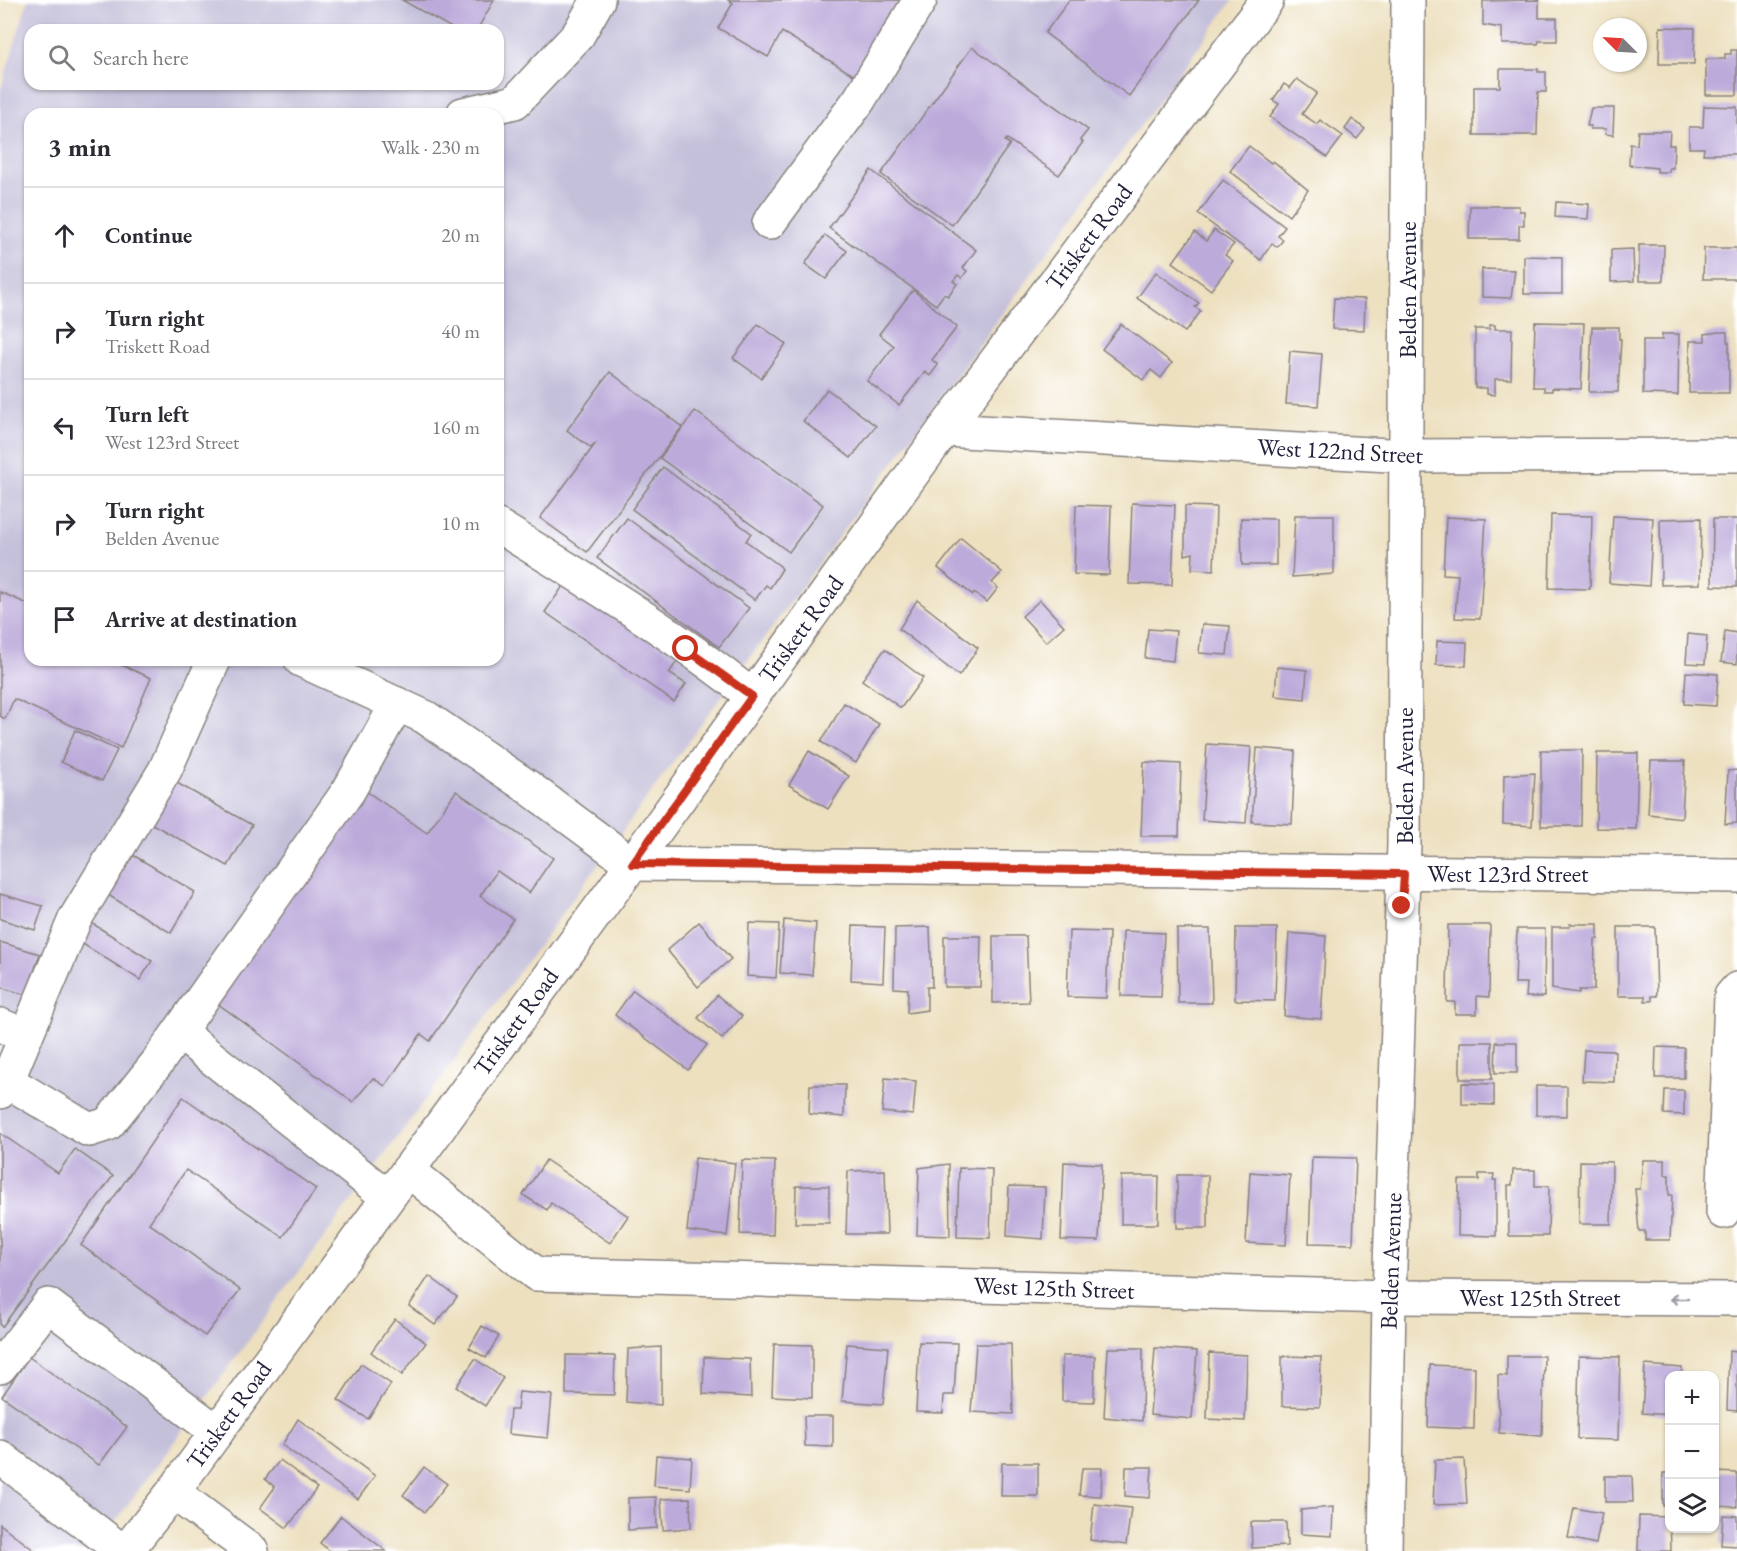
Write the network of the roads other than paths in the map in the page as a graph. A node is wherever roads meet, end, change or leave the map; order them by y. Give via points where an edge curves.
1 (598, 0) edge
2 (920, 0) edge
3 (1267, 0) edge
4 (1408, 0) edge
5 (489, 108) edge
6 (769, 224) dead end
7 (944, 430) junction
8 (1737, 455) edge
9 (1407, 456) junction
10 (504, 530) edge
11 (211, 666) edge
12 (315, 666) edge
13 (752, 696) junction
14 (397, 704) junction
15 (632, 864) junction
16 (1404, 874) junction
17 (1737, 876) edge
18 (1737, 989) edge
19 (13, 1030) edge
20 (179, 1032) junction
21 (4, 1086) edge
22 (408, 1170) junction
23 (388, 1197) junction
24 (1723, 1212) dead end
25 (1389, 1297) junction
26 (1737, 1299) edge
27 (0, 1368) edge
28 (217, 1432) junction
29 (0, 1458) edge
30 (173, 1492) junction
31 (124, 1551) edge
32 (252, 1551) edge
33 (1385, 1551) edge

1 - 5 street via 578,35 515,102
2 - 6 street via 859,100
3 - 7 street, Triskett Road
4 - 9 street, Belden Avenue
7 - 9 street, West 122nd Street
7 - 13 street, Triskett Road
8 - 9 street, West 122nd Street
9 - 16 street, Belden Avenue
10 - 13 street via 722,672
11 - 19 street via 165,770
12 - 14 street
13 - 15 street, Triskett Road
14 - 15 street via 425,717
14 - 20 street via 349,790
15 - 16 street, West 123rd Street
15 - 22 street, Triskett Road
16 - 17 street, West 123rd Street
16 - 25 street, Belden Avenue
18 - 24 street via 1731,996
19 - 21 street
20 - 21 street via 108,1124 89,1130
20 - 23 street
22 - 23 street, Triskett Road
22 - 25 street, West 125th Street via 536,1274
23 - 28 street, Triskett Road
26 -> 25 street, West 125th Street
25 - 33 street, Belden Avenue
27 - 28 street via 48,1305
28 - 30 street, Triskett Road
29 - 31 street
30 - 31 street, Triskett Road
30 - 32 street

